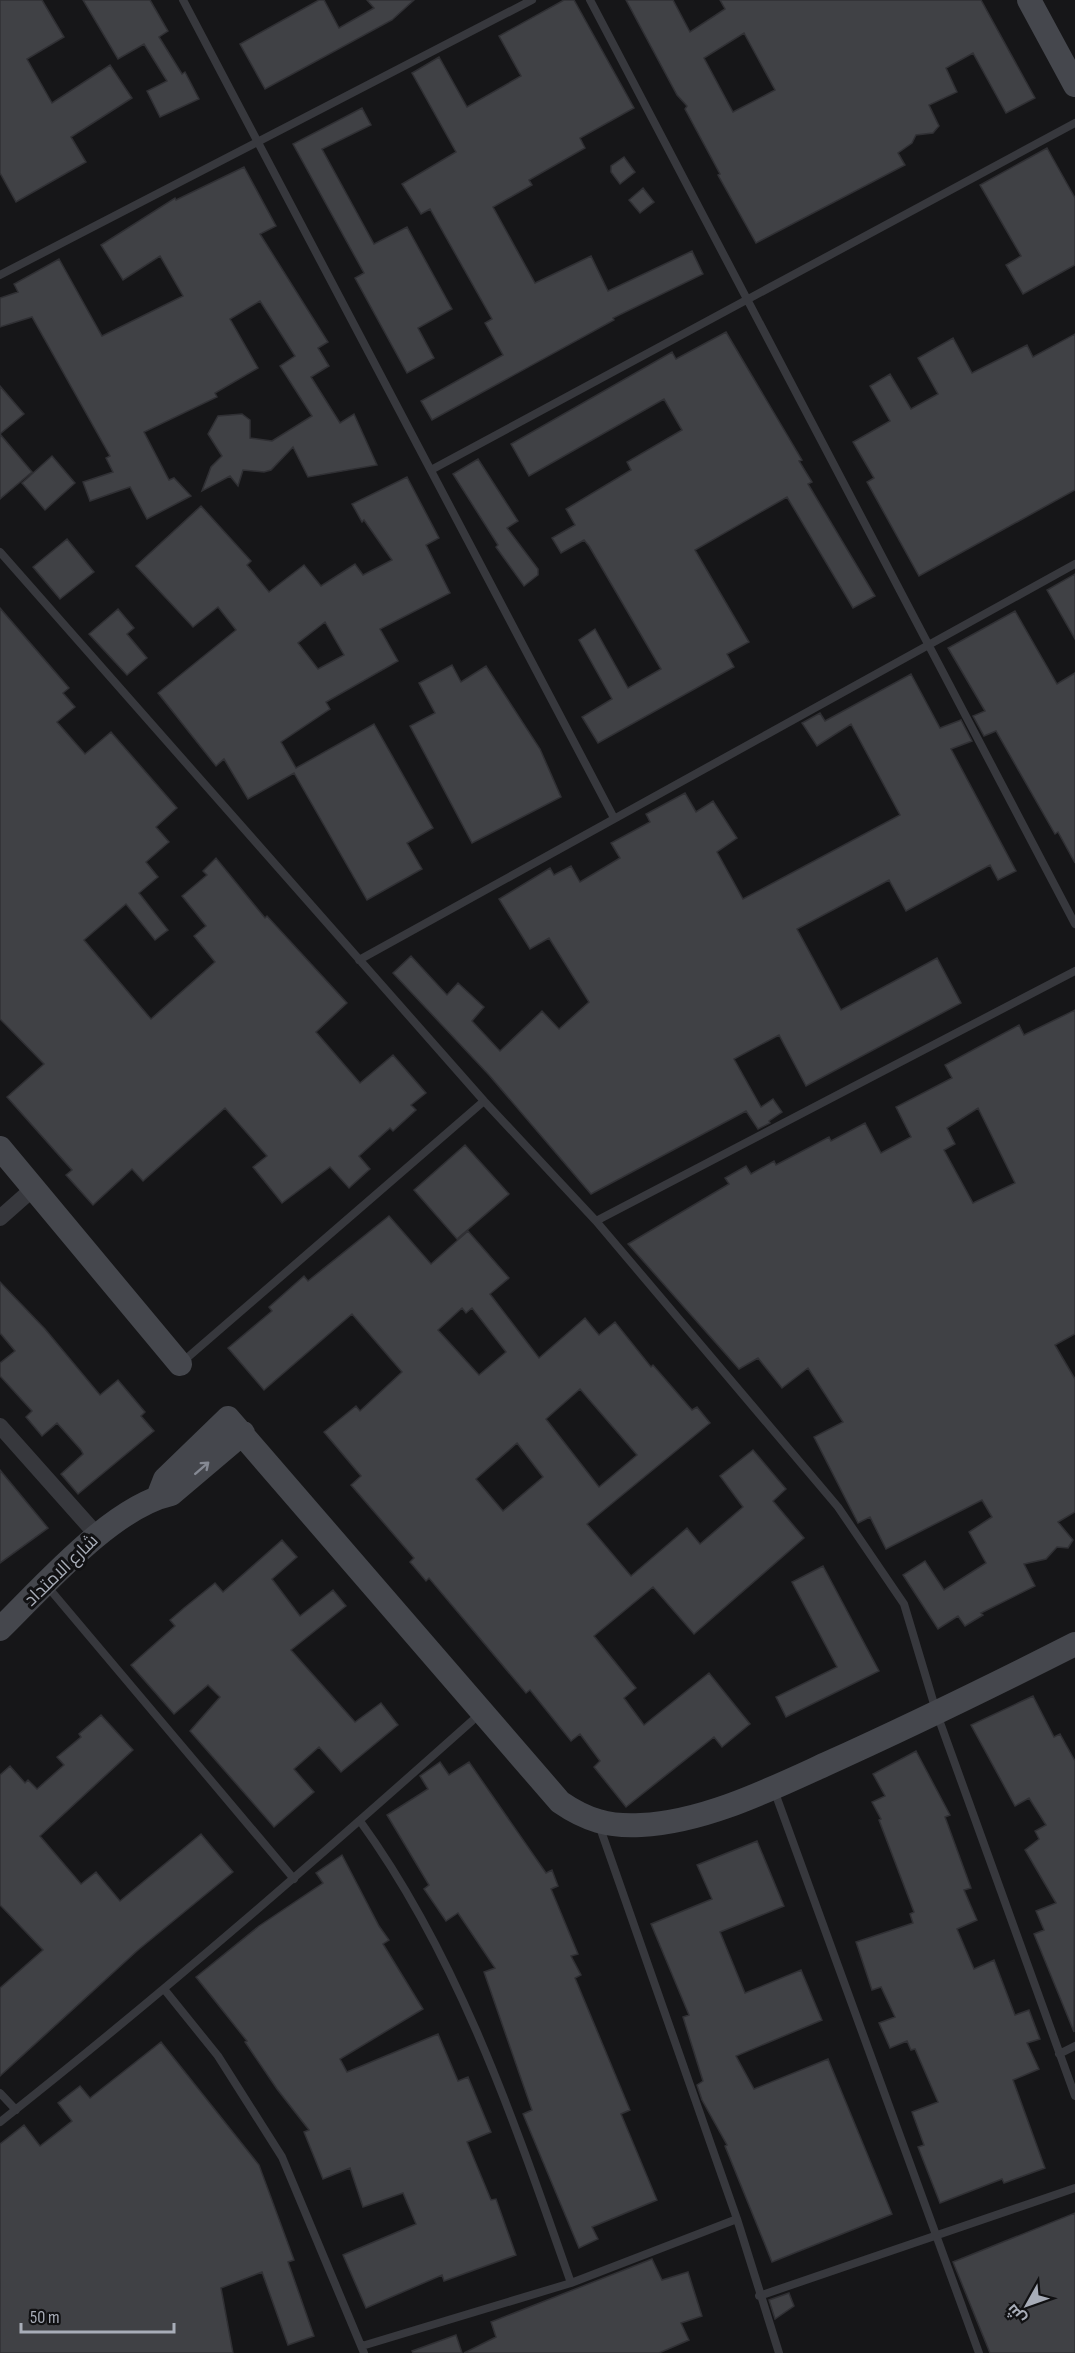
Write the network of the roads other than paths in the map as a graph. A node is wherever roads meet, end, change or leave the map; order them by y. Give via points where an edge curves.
1 (183, 0) edge
2 (532, 0) edge
3 (590, 0) edge
4 (1029, 0) edge
5 (1075, 85) edge
6 (1075, 123) edge
7 (258, 141) junction
8 (0, 275) edge
9 (748, 301) junction
10 (431, 470) junction
11 (0, 552) edge
12 (1075, 564) edge
13 (928, 644) junction
14 (614, 818) junction
15 (1075, 924) edge
16 (359, 960) junction
17 (1075, 970) edge
18 (484, 1101) junction
19 (0, 1148) edge
20 (35, 1187) junction
21 (0, 1218) edge
22 (596, 1221) junction
23 (180, 1364) joint
24 (0, 1426) edge
25 (97, 1535) junction
26 (46, 1584) junction
27 (0, 1629) edge
28 (1075, 1644) edge
29 (482, 1712) junction
30 (937, 1714) junction
31 (773, 1788) junction
32 (360, 1821) junction
33 (598, 1822) junction
34 (294, 1879) junction
35 (164, 1989) junction
36 (1075, 2046) edge
37 (1059, 2054) junction
38 (0, 2093) edge
39 (1075, 2096) edge
40 (16, 2110) junction
41 (0, 2122) edge
42 (1075, 2188) edge
43 (737, 2219) junction
44 (936, 2235) junction
45 (571, 2283) junction
46 (759, 2296) junction
47 (363, 2349) edge
48 (778, 2353) edge
49 (979, 2353) edge

1 - 7 lane
2 - 7 lane
3 - 9 lane
4 - 5 street
6 - 9 lane
7 - 8 lane
7 - 10 lane
9 - 10 lane
9 - 13 lane
10 - 14 lane
11 - 16 lane
12 - 13 lane
13 - 14 lane
13 - 15 lane
14 - 16 lane
16 - 18 lane
17 - 22 lane
18 - 22 lane
18 - 23 lane
19 - 20 street
20 - 21 street
20 - 23 street
22 - 30 lane via 838,1507 904,1604
24 - 25 street
25 - 26 street, شارع الامتداد
25 - 29 street, شارع الامتداد via 158,1497 165,1479 235,1425
26 - 27 street, شارع الامتداد
26 - 34 lane
28 - 30 street
29 - 32 lane
29 - 33 street via 560,1802
30 - 31 street
30 - 37 lane
31 - 33 street via 671,1821 643,1825
31 - 44 lane
32 - 34 lane
32 - 45 lane via 391,1863 458,1989 510,2109
33 - 43 lane
34 - 35 lane
35 - 40 lane
35 - 47 lane via 218,2056 282,2157
36 - 37 lane
37 - 39 lane
38 - 40 lane
40 - 41 lane
42 - 44 lane
43 - 45 lane
43 - 46 lane
44 - 46 lane
44 - 49 lane
45 - 47 lane
46 - 48 lane

